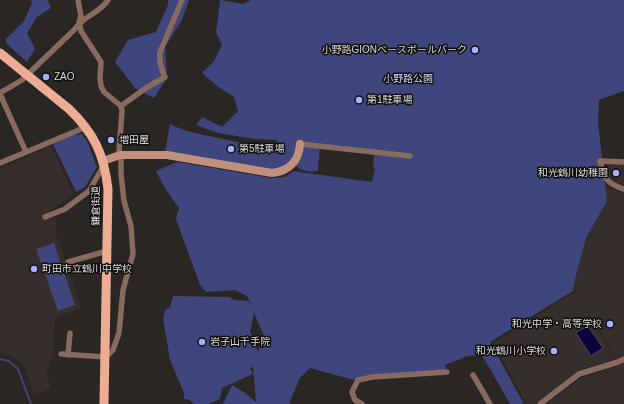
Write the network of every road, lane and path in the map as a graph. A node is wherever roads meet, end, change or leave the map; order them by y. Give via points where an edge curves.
1 (78, 0) edge
2 (108, 0) edge
3 (182, 0) edge
4 (79, 22) junction
5 (0, 52) edge
6 (28, 75) junction
7 (0, 94) edge
8 (121, 106) junction
9 (86, 127) junction
10 (300, 144) joint
11 (26, 152) junction
12 (120, 155) junction
13 (410, 156) dead end
14 (104, 162) junction
15 (624, 162) edge
16 (0, 163) edge
17 (624, 189) edge
18 (44, 217) dead end
19 (107, 251) junction
20 (68, 262) dead end
21 (70, 333) dead end
22 (61, 354) dead end
23 (68, 355) junction
24 (106, 357) junction
25 (624, 359) edge
26 (447, 372) dead end
27 (473, 375) dead end
28 (104, 404) edge
29 (362, 404) edge
30 (490, 404) edge
31 (540, 404) edge

1 - 4 street via 81,16
2 - 4 street
3 - 8 street via 160,52 165,77
4 - 6 street
4 - 8 street via 85,39 101,62 100,78 104,92
5 - 6 main road, 鎌倉街道
6 - 7 street
6 - 9 main road, 鎌倉街道 via 70,108
7 - 11 street
8 - 12 street
9 - 11 street
9 - 14 main road, 鎌倉街道
10 - 12 street via 294,163 283,171 272,173 167,155
10 - 13 street
11 - 16 street
12 - 14 street
12 - 24 street via 132,254 123,290 119,333 113,350
14 - 18 street via 89,191 65,209
14 - 19 main road, 鎌倉街道 via 108,189
15 - 17 street via 600,161 606,179 613,186
19 - 20 street
19 - 24 main road, 鎌倉街道
21 - 23 street
22 - 23 street
23 - 24 street
24 - 28 main road, 鎌倉街道
25 - 31 street via 579,374
26 - 29 street via 358,380 352,392 354,400
27 - 30 street

